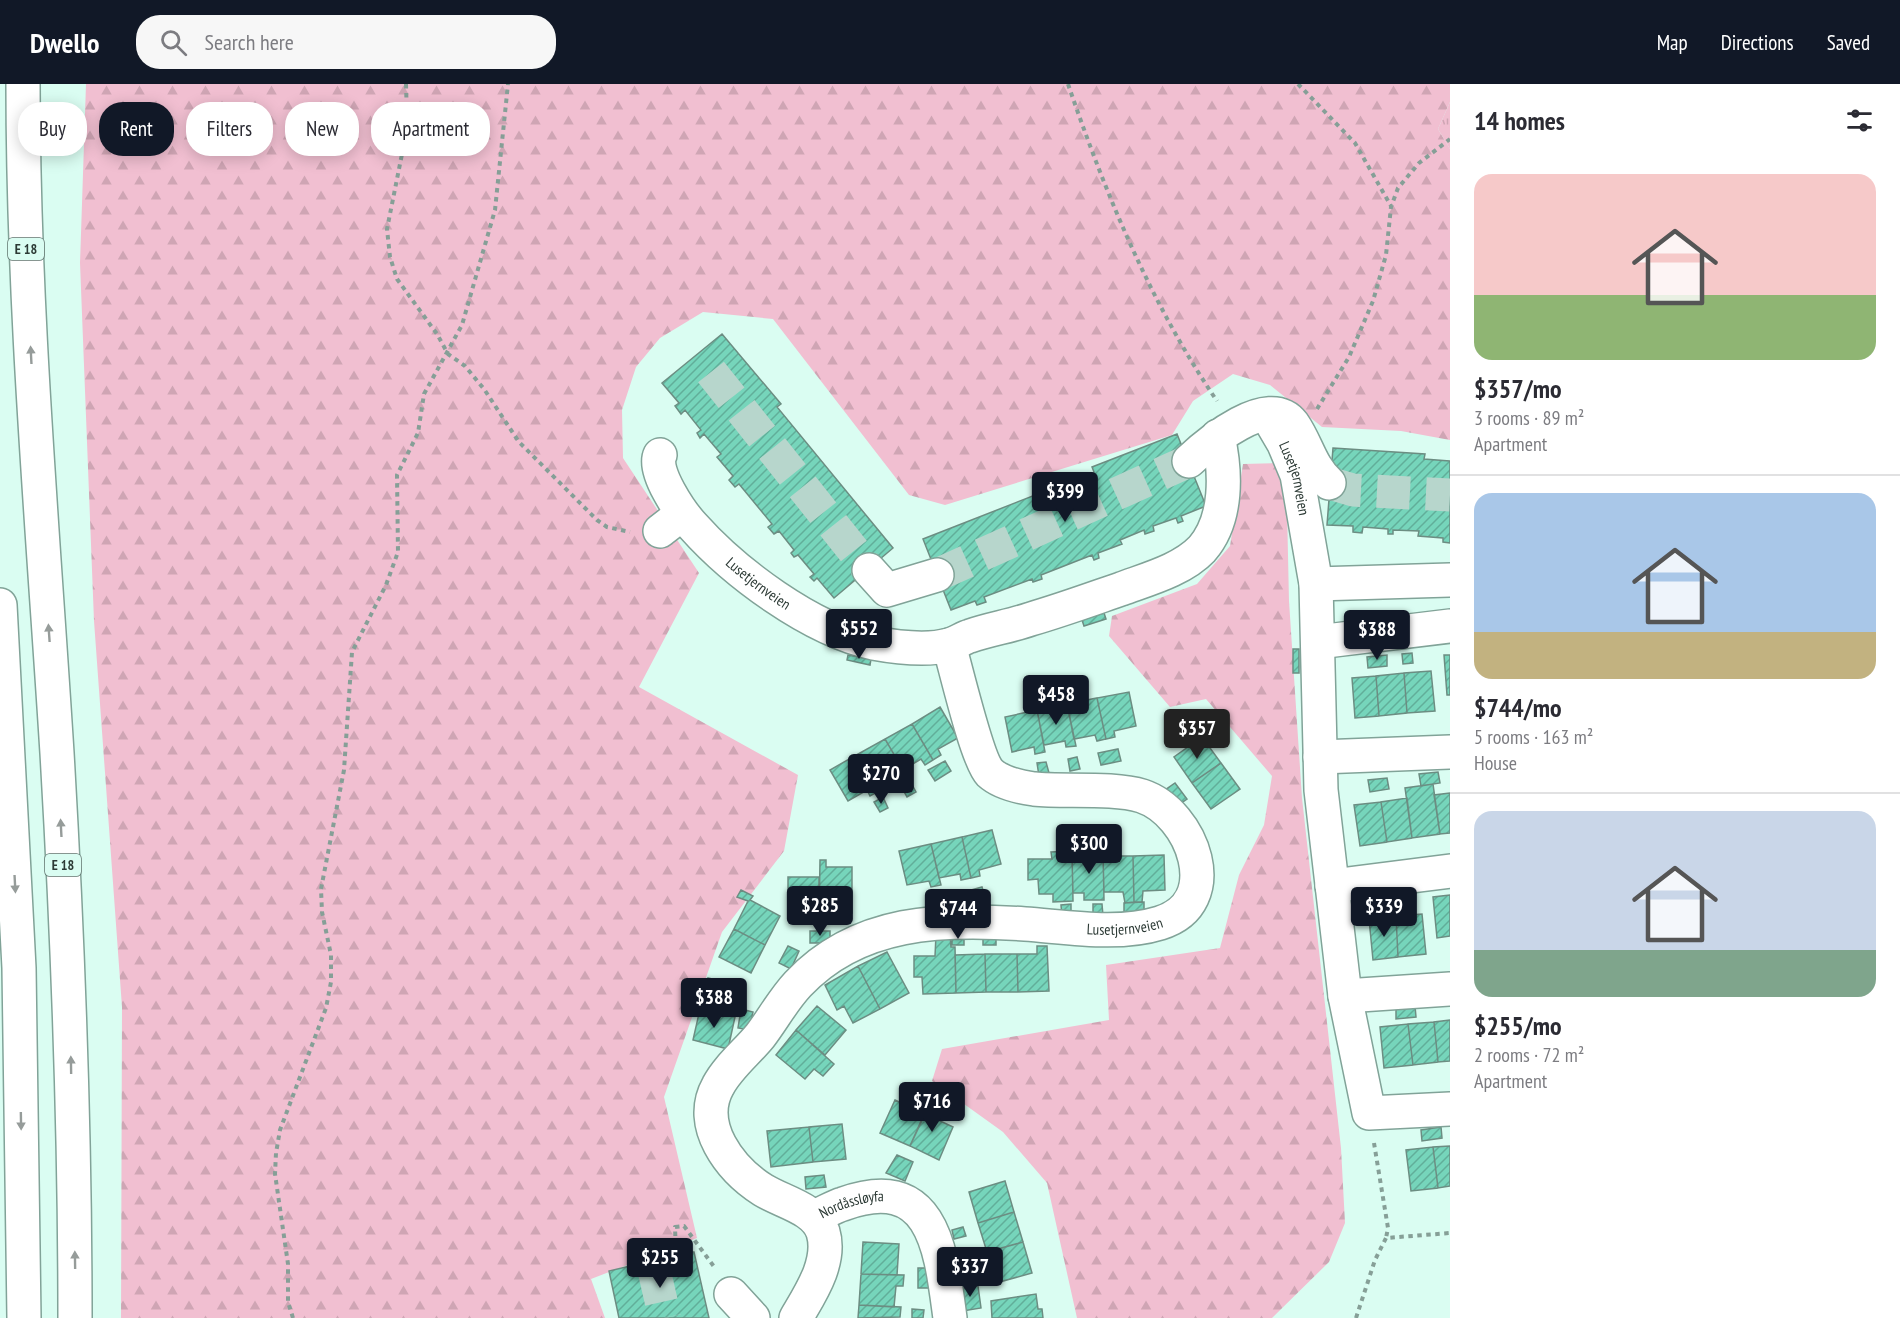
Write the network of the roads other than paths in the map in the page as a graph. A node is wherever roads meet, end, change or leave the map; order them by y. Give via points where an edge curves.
1 (23, 84) edge
2 (1268, 415) junction
3 (1226, 432) junction
4 (660, 455) dead end
5 (1189, 461) tunnel mouth
6 (1329, 483) tunnel mouth
7 (869, 570) tunnel mouth
8 (937, 575) tunnel mouth
9 (1450, 580) edge
10 (1316, 584) junction
11 (0, 604) edge
12 (1450, 626) edge
13 (1318, 642) junction
14 (949, 645) junction
15 (1450, 752) edge
16 (1320, 757) junction
17 (1450, 871) edge
18 (1332, 886) junction
19 (1450, 989) edge
20 (1345, 996) junction
21 (711, 1104) joint
22 (1450, 1109) edge
23 (814, 1217) junction
24 (731, 1294) road end
25 (24, 1318) edge
26 (75, 1318) edge
27 (753, 1318) edge
28 (796, 1318) edge
29 (950, 1318) edge

26 -> 1 main road, E 18 via 69,965 34,413
2 - 3 main road via 1247,420
2 - 6 main road via 1285,418 1292,424 1318,472
2 - 10 main road, Lusetjernveien via 1297,475
3 - 5 main road
3 - 14 main road, Lusetjernveien via 1218,520 1211,535 1192,556 1131,586
4 - 14 main road, Lusetjernveien via 671,523 710,545 756,582 829,628 871,642 896,647
7 - 8 main road via 887,590
9 - 10 main road
10 - 13 main road, Lusetjernveien
11 -> 25 main road via 19,968
12 - 13 main road
13 - 16 main road, Lusetjernveien
14 - 21 main road, Lusetjernveien via 980,752 992,775 1034,789 1143,796 1183,831 1192,849 1198,881 1192,898 1182,911 1166,921 1135,927 1098,929 948,921 878,932 837,953 797,985 718,1084
15 - 16 main road
16 - 18 main road, Lusetjernveien
17 - 18 main road
18 - 20 main road, Lusetjernveien
19 - 20 main road
20 - 22 main road, Lusetjernveien via 1369,1113
21 - 23 main road, Nordåssløyfa via 717,1142 739,1170 762,1190
23 - 28 main road, Nordåssløyfa via 822,1230 825,1253 819,1274
23 - 29 main road, Nordåssløyfa via 843,1204 871,1198 892,1198 915,1206 924,1214 935,1241
24 - 27 main road

